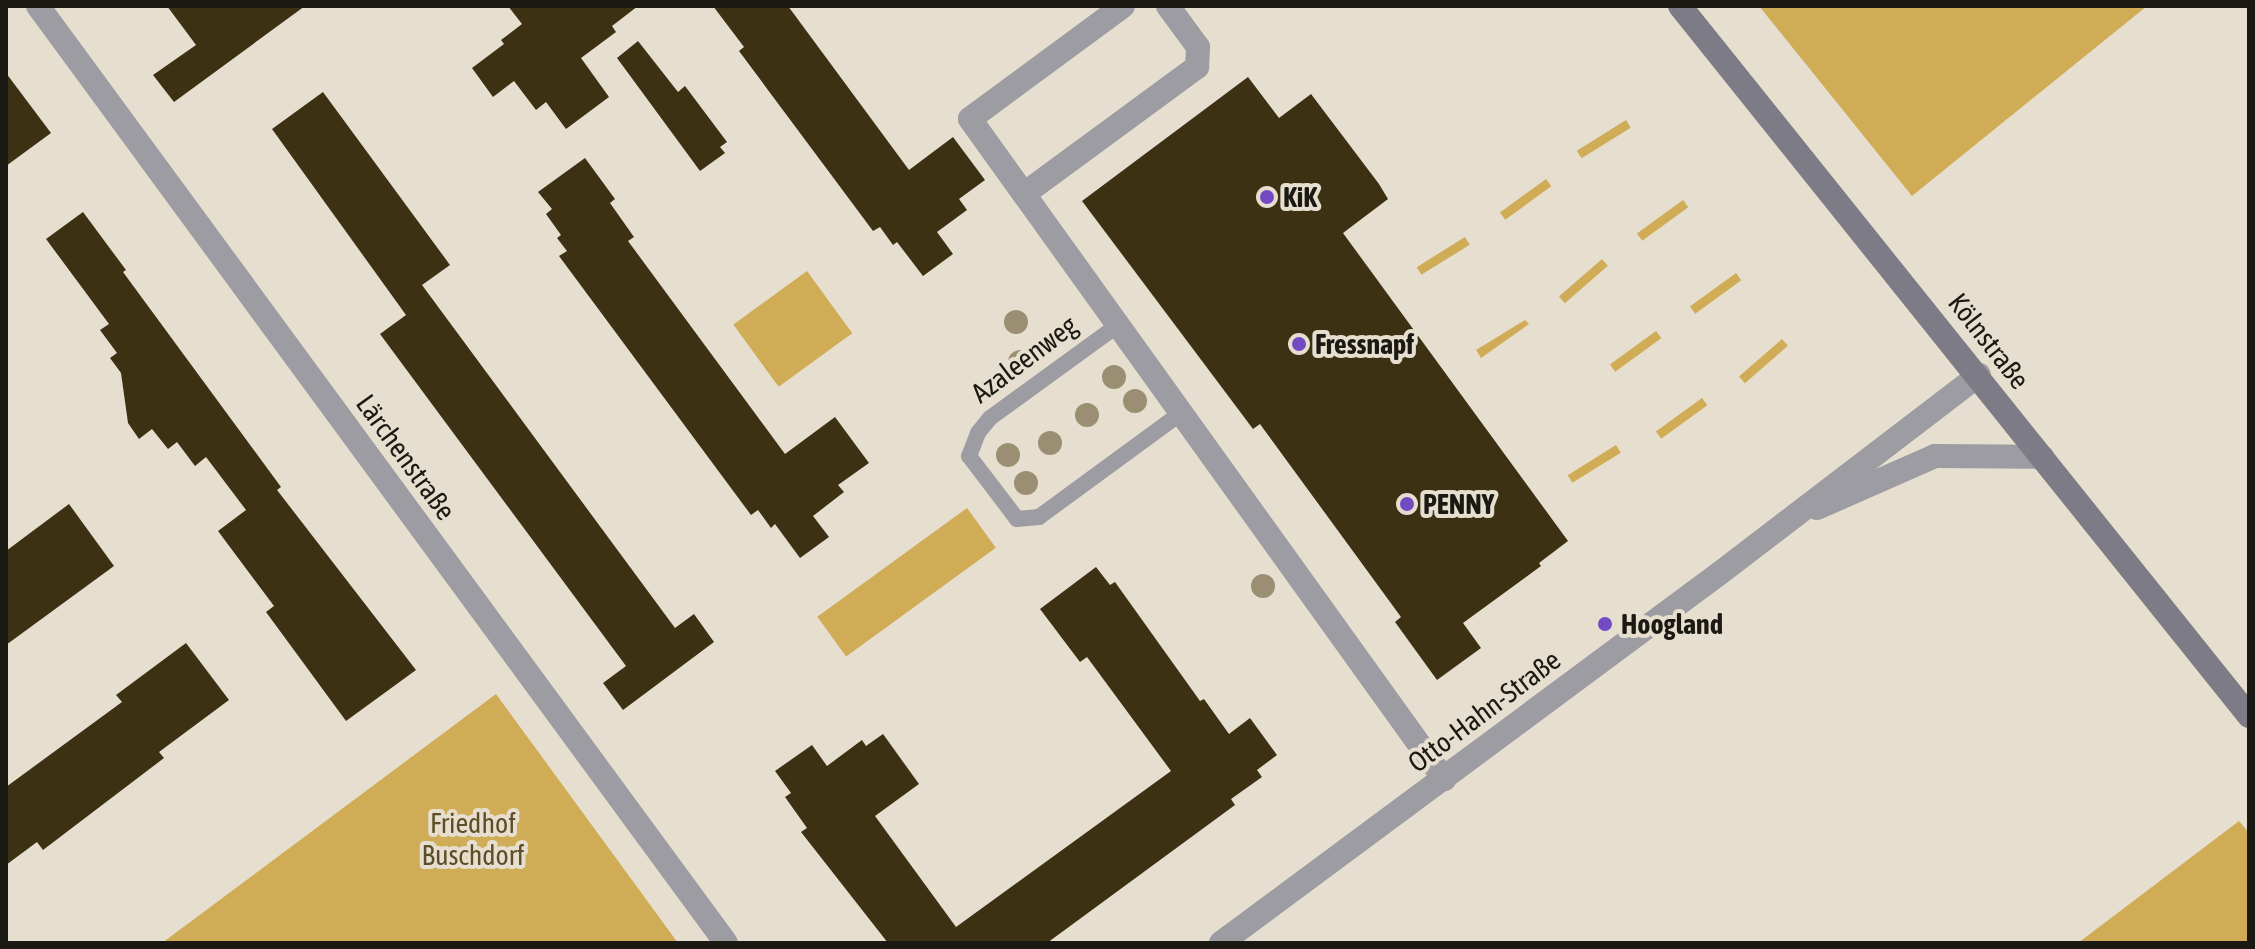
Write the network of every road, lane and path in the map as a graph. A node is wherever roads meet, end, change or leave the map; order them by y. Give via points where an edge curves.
1 (38, 6) edge
2 (1123, 6) edge
3 (1168, 6) edge
4 (1680, 6) edge
5 (1024, 194) junction
6 (1118, 325) junction
7 (1979, 375) junction
8 (1181, 413) junction
9 (2042, 457) junction
10 (1782, 524) junction
11 (2249, 716) edge
12 (1444, 779) junction
13 (726, 943) edge
14 (1221, 943) edge

1 - 13 street, Lärchenstraße
2 - 5 street, Azaleenweg via 970,119
3 - 5 street via 1198,47 1197,67
4 - 7 main road, Kölnstraße
5 - 6 street, Azaleenweg
6 - 8 street, Azaleenweg
6 - 8 lane, Azaleenweg via 990,418 969,456 1017,519 1039,517
7 - 9 main road, Kölnstraße
7 - 10 street, Otto-Hahn-Straße
8 - 12 street, Azaleenweg
9 - 10 street, Otto-Hahn-Straße via 1935,456
9 - 11 main road, Kölnstraße
10 - 12 street, Otto-Hahn-Straße
12 - 14 street, Otto-Hahn-Straße

